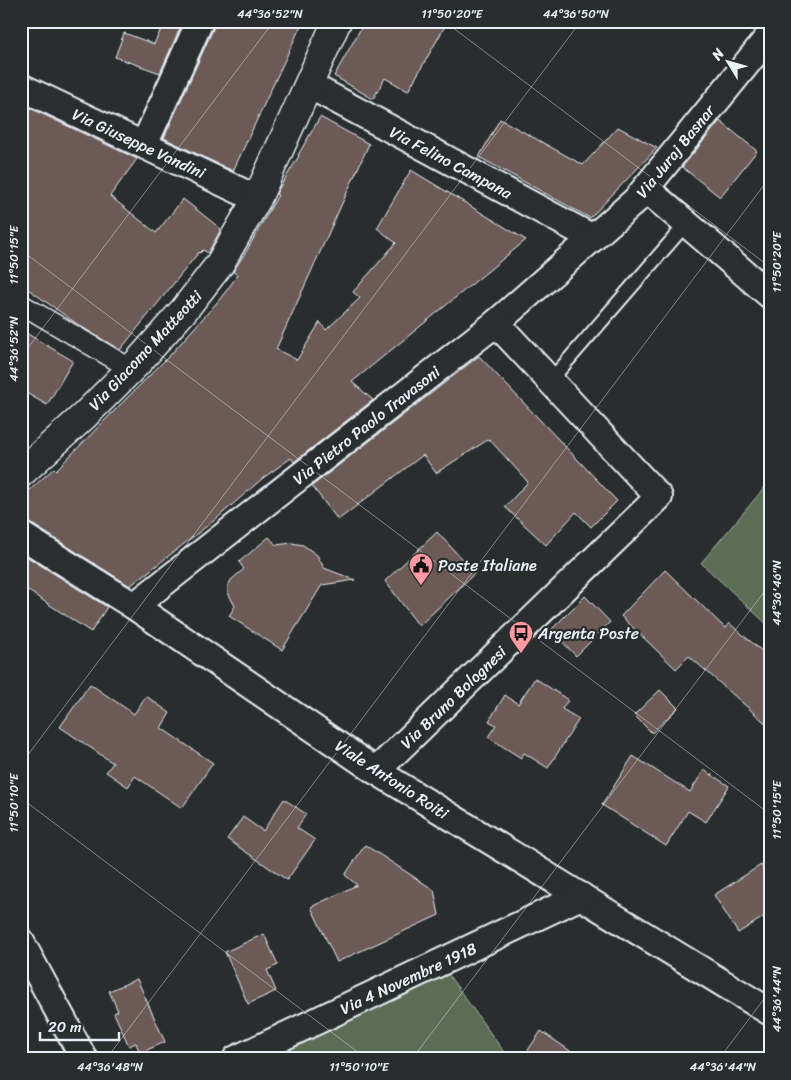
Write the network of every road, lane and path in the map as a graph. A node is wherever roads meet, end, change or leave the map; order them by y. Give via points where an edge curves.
1 (200, 21) edge
2 (337, 21) edge
3 (770, 35) edge
4 (309, 85) junction
5 (21, 87) edge
6 (144, 145) junction
7 (646, 189) junction
8 (257, 199) junction
9 (686, 224) junction
10 (593, 238) junction
11 (770, 295) edge
12 (21, 304) edge
13 (496, 323) junction
14 (131, 369) junction
15 (550, 381) junction
16 (21, 473) edge
17 (21, 535) edge
18 (134, 606) junction
19 (376, 772) junction
20 (581, 896) junction
21 (21, 942) edge
22 (770, 1012) edge
23 (84, 1059) edge
24 (236, 1059) edge

1 - 6 street
2 - 4 street, Via Giacomo Matteotti
3 - 7 street, Via Juraj Basnar
4 - 8 street, Via Giacomo Matteotti
4 - 10 street, Via Felino Campana
5 - 6 street, Via Giuseppe Vandini
6 - 8 street, Via Giuseppe Vandini
7 - 9 street
7 - 10 street, Via Juraj Basnar
8 - 14 street, Via Giacomo Matteotti via 213,273
9 - 11 street
9 - 15 lane
10 - 13 street, Via Pietro Paolo Travasoni
12 - 14 street
13 - 15 street
13 - 18 street, Via Pietro Paolo Travasoni
14 - 16 street, Via Giacomo Matteotti
15 - 19 street, Via Bruno Bolognesi via 659,496
17 - 18 street, Viale Antonio Roiti
18 - 19 street, Viale Antonio Roiti
19 - 20 street, Viale Antonio Roiti
20 - 22 street, Viale Antonio Roiti
20 - 24 street, Via 4 Novembre 1918
21 - 23 street

